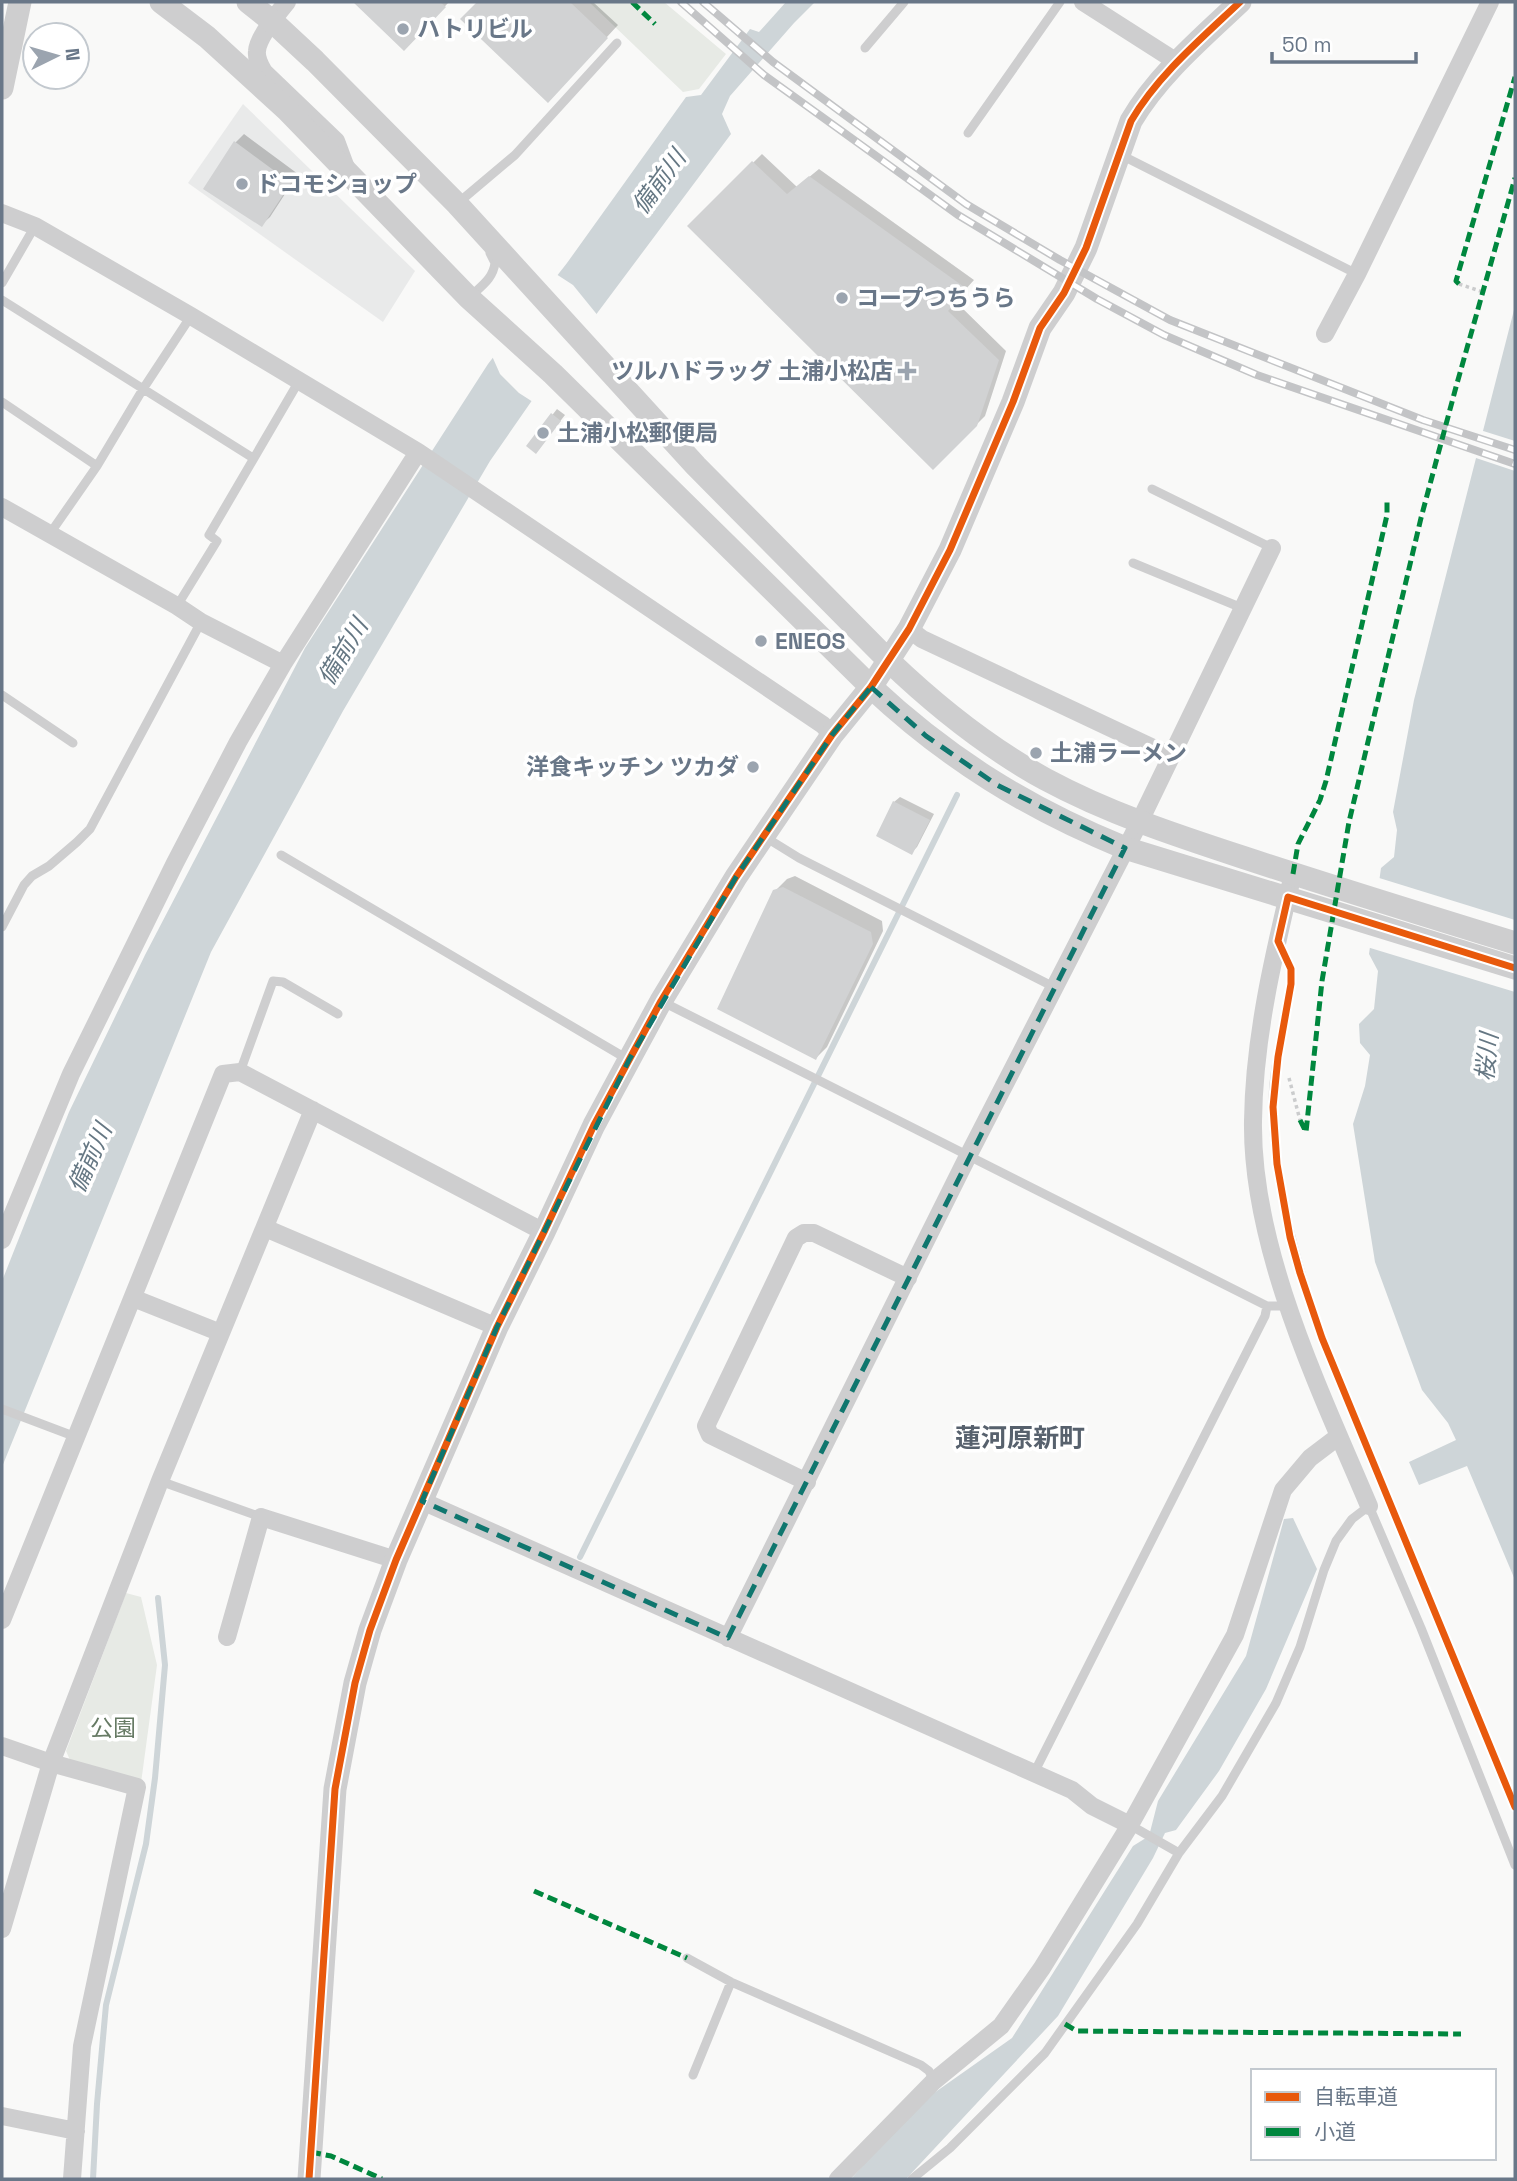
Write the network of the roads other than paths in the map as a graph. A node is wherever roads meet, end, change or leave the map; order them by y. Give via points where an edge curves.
1 (20, 2) edge
2 (161, 2) edge
3 (248, 2) edge
4 (287, 2) edge
5 (904, 2) edge
6 (1059, 2) edge
7 (1083, 2) edge
8 (1240, 2) edge
9 (1490, 2) edge
10 (272, 21) junction
11 (617, 43) dead end
12 (865, 48) dead end
13 (1177, 62) junction
14 (2, 88) edge
15 (968, 133) dead end
16 (1118, 154) junction
17 (349, 176) junction
18 (457, 204) junction
19 (2, 213) edge
20 (35, 226) junction
21 (1357, 274) junction
22 (2, 283) edge
23 (468, 298) junction
24 (2, 300) edge
25 (191, 316) junction
26 (1325, 334) dead end
27 (299, 381) junction
28 (143, 389) junction
29 (2, 402) edge
30 (421, 454) junction
31 (253, 458) junction
32 (97, 466) junction
33 (1152, 489) dead end
34 (2, 507) edge
35 (49, 535) junction
36 (1272, 548) joint
37 (1133, 563) dead end
38 (177, 606) junction
39 (1242, 608) junction
40 (201, 622) junction
41 (909, 629) junction
42 (889, 661) junction
43 (283, 664) junction
44 (871, 687) junction
45 (2, 695) edge
46 (832, 735) junction
47 (74, 743) dead end
48 (1170, 756) junction
49 (1139, 822) junction
50 (764, 836) junction
51 (1125, 848) junction
52 (281, 855) dead end
53 (1302, 877) junction
54 (1298, 900) junction
55 (5, 914) edge
56 (2, 927) edge
57 (1278, 942) junction
58 (1515, 943) edge
59 (1515, 968) edge
60 (1054, 987) junction
61 (661, 1001) junction
62 (338, 1014) dead end
63 (629, 1060) junction
64 (240, 1072) junction
65 (313, 1110) junction
66 (968, 1156) junction
67 (265, 1228) junction
68 (544, 1232) junction
69 (2, 1240) edge
70 (908, 1279) junction
71 (133, 1298) junction
72 (1267, 1306) junction
73 (1287, 1306) junction
74 (497, 1327) junction
75 (221, 1333) junction
76 (2, 1409) edge
77 (1339, 1436) junction
78 (76, 1437) junction
79 (160, 1481) junction
80 (807, 1482) junction
81 (422, 1501) junction
82 (1368, 1506) junction
83 (261, 1517) junction
84 (396, 1560) junction
85 (2, 1620) edge
86 (227, 1637) dead end
87 (728, 1638) junction
88 (2, 1746) edge
89 (51, 1763) junction
90 (1034, 1773) junction
91 (1515, 1807) edge
92 (1134, 1828) junction
93 (1179, 1853) junction
94 (1515, 1865) edge
95 (2, 1929) edge
96 (687, 1958) dead end
97 (732, 1982) junction
98 (693, 2075) dead end
99 (934, 2081) junction
100 (2, 2116) edge
101 (76, 2131) junction
102 (72, 2179) edge
103 (309, 2179) edge
104 (838, 2179) edge
105 (912, 2179) edge

1 - 14 street
2 - 17 street via 287,110
3 - 10 street
4 - 10 street
5 - 12 lane
6 - 15 lane
7 - 13 street
8 - 13 street
9 - 21 street
10 - 17 street via 256,48 258,61 336,141
10 - 18 street
11 - 18 lane via 515,155
13 - 16 street via 1130,121
16 - 21 lane
16 - 41 street via 1086,248 1040,328 967,512
17 - 23 street
18 - 23 lane via 456,212 495,263 489,280
18 - 42 street via 696,466
19 - 20 street
20 - 22 lane
20 - 25 street
21 - 26 street
23 - 44 street via 553,374
24 - 28 lane
25 - 27 street
25 - 28 lane
27 - 30 street
27 - 31 lane
28 - 31 lane
28 - 32 lane
29 - 32 lane
30 - 43 street
30 - 46 street via 823,724
31 - 38 lane via 209,536 217,541
32 - 35 lane
33 - 36 lane
34 - 35 street
35 - 38 street
36 - 39 street
37 - 39 lane
38 - 40 street
39 - 48 street
40 - 43 street
40 - 55 lane via 90,829 32,876
41 - 42 street
41 - 48 street
42 - 44 street
42 - 49 street via 1010,759
43 - 69 street via 120,973 71,1074
44 - 46 street
44 - 51 street via 926,736 997,785
45 - 47 lane
46 - 50 street
48 - 49 street
49 - 51 street
49 - 53 street
50 - 60 lane
50 - 61 street
51 - 54 street
51 - 60 street
52 - 63 lane
53 - 54 street
53 - 58 street
54 - 57 street
54 - 59 street
55 - 56 lane
57 - 73 street via 1259,1043 1253,1122 1265,1226
57 - 91 lane via 1291,969 1291,984 1273,1119 1283,1202 1300,1273 1327,1351
60 - 66 street
61 - 63 street
61 - 66 lane
62 - 64 lane via 283,982 273,981
63 - 68 street
64 - 65 street
64 - 71 street via 223,1074
65 - 67 street
65 - 68 street
66 - 70 street
66 - 72 lane
67 - 74 street
67 - 75 street
68 - 74 street
70 - 80 street
70 - 80 street via 814,1233 796,1238 706,1426 710,1435
71 - 75 street
71 - 78 street
72 - 73 lane
72 - 90 lane
73 - 77 street
74 - 81 street
75 - 79 street
76 - 78 lane
77 - 82 street
77 - 92 street via 1310,1458 1283,1490 1235,1635
78 - 85 street
79 - 83 lane
79 - 89 street
80 - 87 street
81 - 84 street
81 - 87 street
82 - 93 lane via 1336,1541 1276,1703 1222,1796
82 - 94 lane
83 - 84 street
83 - 86 street
84 - 103 street via 355,1683 335,1789
87 - 90 street
88 - 89 street
89 - 95 street
89 - 101 street via 137,1787 82,2046
90 - 92 street
92 - 93 lane
92 - 99 street via 1001,2026
93 - 105 lane via 1137,1924 1045,2053 950,2148
96 - 97 lane
97 - 98 lane
97 - 99 lane via 920,2065
99 - 104 street
100 - 101 street
101 - 102 street

